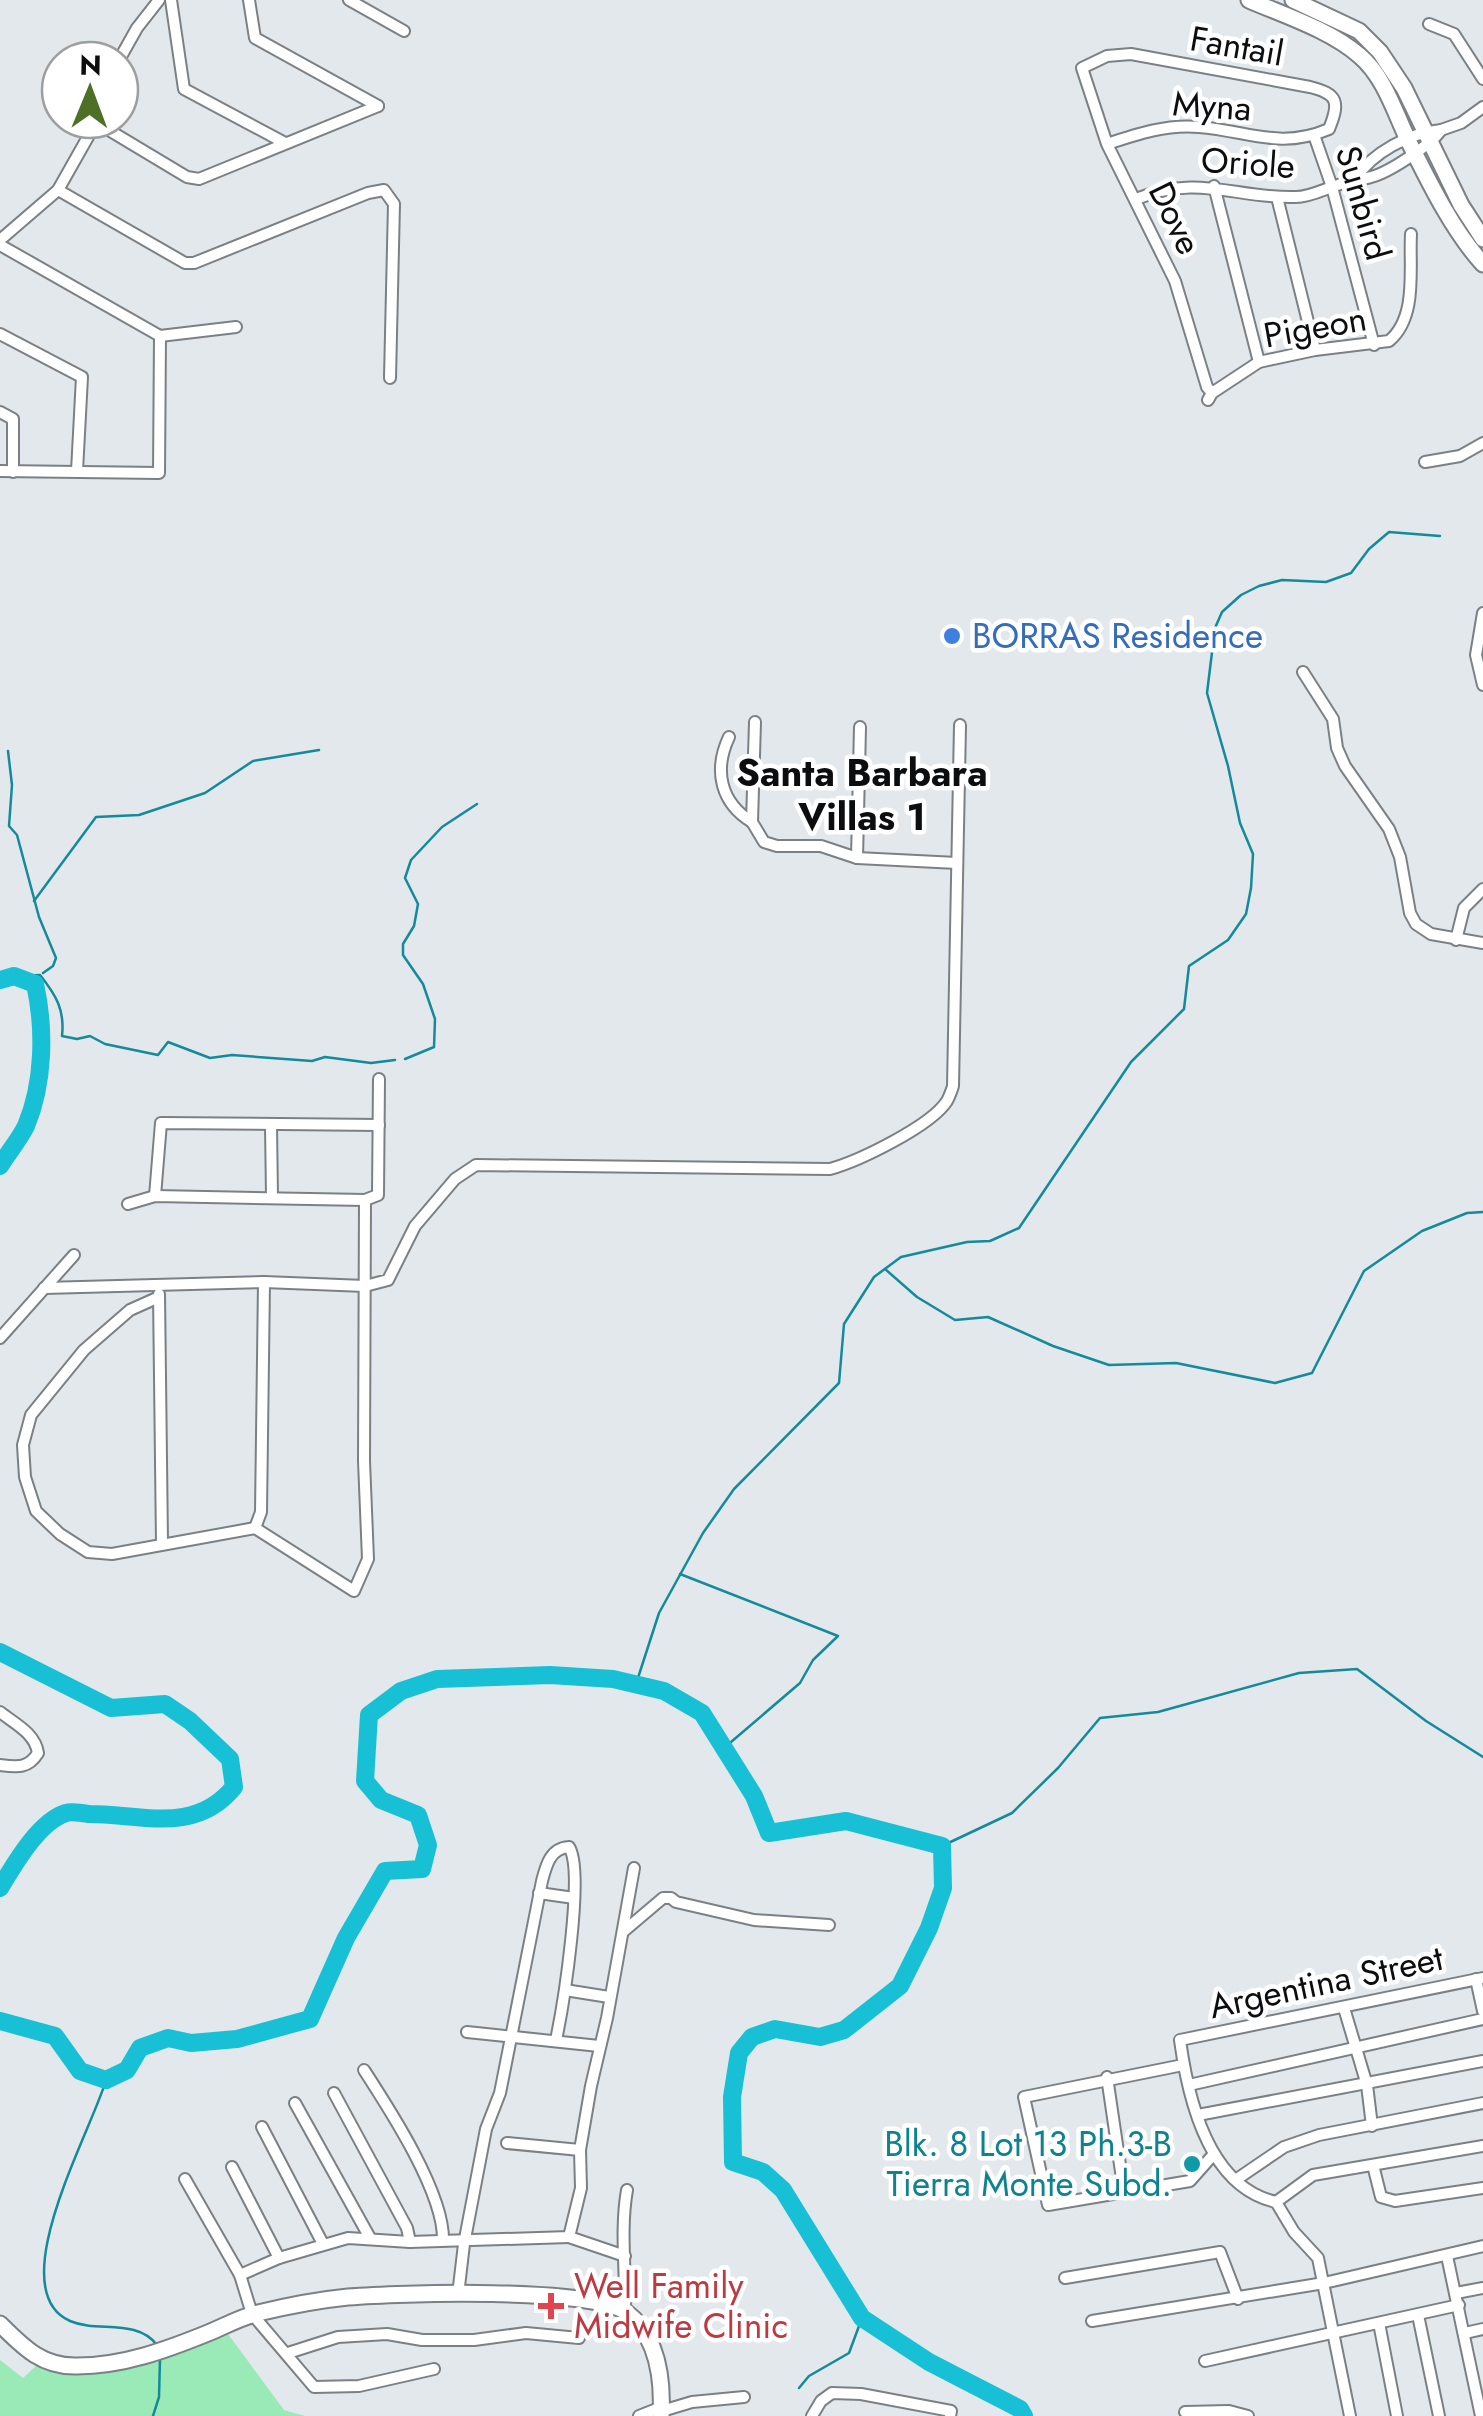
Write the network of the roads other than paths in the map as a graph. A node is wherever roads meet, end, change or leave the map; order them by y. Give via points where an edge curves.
1 (160, 0) edge
2 (171, 0) edge
3 (248, 0) edge
4 (348, 0) edge
5 (1249, 0) edge
6 (1293, 0) edge
7 (1430, 24) dead end
8 (404, 32) dead end
9 (130, 40) edge
10 (1082, 68) joint
11 (1483, 79) edge
12 (1483, 107) edge
13 (1314, 135) junction
14 (1434, 135) junction
15 (87, 140) edge
16 (128, 140) edge
17 (285, 142) junction
18 (1107, 144) junction
19 (1411, 146) junction
20 (1214, 186) junction
21 (1332, 187) junction
22 (58, 190) junction
23 (1277, 196) junction
24 (1136, 199) junction
25 (1411, 234) dead end
26 (1483, 239) edge
27 (0, 242) edge
28 (1483, 264) edge
29 (236, 328) dead end
30 (0, 334) edge
31 (160, 336) junction
32 (1374, 345) junction
33 (1315, 350) junction
34 (1260, 362) junction
35 (390, 378) dead end
36 (1210, 396) joint
37 (0, 412) edge
38 (1483, 443) edge
39 (1425, 462) dead end
40 (78, 471) junction
41 (6, 472) edge
42 (1483, 613) edge
43 (1481, 636) edge
44 (1303, 672) dead end
45 (1483, 686) edge
46 (755, 722) dead end
47 (960, 725) dead end
48 (860, 727) dead end
49 (728, 738) dead end
50 (752, 822) junction
51 (856, 858) junction
52 (958, 863) junction
53 (1483, 889) edge
54 (1456, 940) junction
55 (1483, 943) edge
56 (380, 1079) dead end
57 (271, 1125) junction
58 (380, 1125) junction
59 (155, 1196) junction
60 (272, 1197) junction
61 (365, 1200) junction
62 (128, 1204) dead end
63 (74, 1254) dead end
64 (264, 1282) junction
65 (158, 1284) junction
66 (365, 1286) junction
67 (44, 1288) junction
68 (159, 1297) junction
69 (0, 1338) edge
70 (255, 1528) junction
71 (162, 1543) junction
72 (0, 1712) edge
73 (0, 1765) edge
74 (634, 1868) dead end
75 (539, 1894) junction
76 (574, 1898) junction
77 (828, 1925) dead end
78 (623, 1932) junction
79 (1480, 1978) edge
80 (566, 1990) junction
81 (610, 1996) junction
82 (1344, 2008) junction
83 (1483, 2011) edge
84 (1483, 2019) edge
85 (467, 2032) dead end
86 (512, 2036) junction
87 (556, 2040) junction
88 (599, 2046) junction
89 (1354, 2046) junction
90 (1483, 2061) edge
91 (1183, 2064) junction
92 (364, 2070) dead end
93 (1107, 2078) junction
94 (1189, 2085) junction
95 (1367, 2085) junction
96 (334, 2093) dead end
97 (295, 2102) dead end
98 (1483, 2103) edge
99 (1198, 2116) junction
100 (1372, 2126) junction
101 (262, 2127) dead end
102 (507, 2143) dead end
103 (1483, 2146) edge
104 (580, 2150) junction
105 (1212, 2154) junction
106 (1373, 2165) junction
107 (232, 2167) dead end
108 (185, 2179) dead end
109 (1237, 2179) junction
110 (1483, 2188) edge
111 (627, 2190) dead end
112 (1124, 2192) junction
113 (1276, 2202) junction
114 (569, 2237) junction
115 (370, 2238) junction
116 (465, 2238) junction
117 (444, 2240) junction
118 (410, 2242) junction
119 (323, 2244) junction
120 (1483, 2246) edge
121 (625, 2256) junction
122 (1447, 2256) junction
123 (279, 2258) junction
124 (240, 2275) junction
125 (1066, 2278) dead end
126 (1324, 2283) junction
127 (1483, 2288) edge
128 (1456, 2293) junction
129 (458, 2294) junction
130 (1238, 2299) junction
131 (1459, 2306) junction
132 (625, 2310) junction
133 (252, 2314) junction
134 (1418, 2315) junction
135 (1092, 2322) dead end
136 (1379, 2323) junction
137 (0, 2324) edge
138 (1483, 2329) edge
139 (1465, 2332) junction
140 (1335, 2335) junction
141 (579, 2338) dead end
142 (288, 2353) junction
143 (1205, 2361) dead end
144 (434, 2369) dead end
145 (1478, 2372) edge
146 (744, 2398) dead end
147 (906, 2402) junction
148 (661, 2412) edge
149 (1185, 2412) dead end
150 (639, 2416) edge
151 (812, 2416) edge
152 (904, 2416) edge
153 (950, 2416) edge
154 (1248, 2416) edge
155 (1350, 2416) edge
156 (1396, 2416) edge
157 (1439, 2416) edge
158 (1482, 2416) edge

1 - 9 street
2 - 17 street via 184,89
3 - 17 street via 255,38 378,106
4 - 8 street
5 - 19 street via 1363,58
6 - 14 street via 1359,32 1380,52
7 - 11 street via 1454,34
10 - 13 street, Fantail via 1131,54 1329,92 1335,114 1330,128
10 - 18 street, Dove
12 - 14 street, Oriole
13 - 18 street, Myna via 1286,140 1196,126 1156,128
13 - 21 street, Sunbird
14 - 19 street, Oriole
14 - 26 street via 1461,205
15 - 22 street
16 - 17 street via 192,178
18 - 24 street, Dove
19 - 21 street, Oriole via 1379,154 1356,178
19 - 28 street
20 - 23 street, Oriole
20 - 24 street, Oriole via 1180,186
20 - 34 street
21 - 23 street, Oriole
21 - 32 street, Sunbird
22 - 27 street
22 - 35 street via 185,263 384,190 394,204
23 - 33 street
24 - 36 street, Dove via 1175,280
25 - 32 street, Pigeon via 1406,315 1398,334
27 - 31 street
29 - 31 street
30 - 40 street via 82,376
31 - 40 street via 158,473
32 - 33 street, Pigeon
33 - 34 street, Pigeon
34 - 36 street, Pigeon
37 - 41 street via 13,420
38 - 39 street via 1460,456
40 - 41 street
42 - 43 street
43 - 45 street via 1476,655
44 - 54 street via 1333,718 1345,766 1389,829 1416,924
46 - 50 street
47 - 52 street
48 - 51 street
49 - 50 street via 721,754 725,797
50 - 51 street via 764,842 821,846
51 - 52 street
52 - 66 street via 953,1086 928,1120 830,1169 476,1165 455,1178 415,1226 388,1280
53 - 54 street via 1464,908
54 - 55 street
56 - 58 street
57 - 58 street
57 - 59 street via 161,1123
57 - 60 street
58 - 61 street via 378,1195
59 - 60 street
59 - 62 street
60 - 61 street
61 - 66 street
63 - 67 street
64 - 65 street
64 - 66 street
64 - 70 street via 261,1512
65 - 67 street
65 - 68 street
66 - 70 street via 368,1559 354,1591
67 - 69 street
68 - 71 street
68 - 71 street via 130,1310 84,1350 31,1416 23,1446 36,1511 60,1534 88,1552
70 - 71 street
72 - 73 street via 29,1734 38,1753 20,1768
74 - 78 street
75 - 76 street
75 - 76 street via 548,1861 568,1847
75 - 86 street
76 - 80 street
77 - 78 street via 717,1913 663,1898
78 - 81 street
79 - 82 street, Argentina Street
79 - 83 street
80 - 81 street
80 - 87 street
81 - 88 street
82 - 89 street
82 - 91 street, Argentina Street via 1180,2040
84 - 89 street
85 - 86 street
86 - 87 street
86 - 116 street
87 - 88 street
88 - 104 street
89 - 94 street
89 - 95 street
90 - 95 street
91 - 93 street
91 - 94 street
92 - 117 street via 432,2193
93 - 112 street
93 - 112 street via 1024,2096 1048,2206
94 - 99 street
95 - 99 street
95 - 100 street
96 - 118 street
97 - 115 street
98 - 100 street
99 - 105 street
100 - 109 street via 1284,2148
101 - 119 street
102 - 104 street
103 - 106 street
104 - 114 street via 582,2188
105 - 109 street
105 - 112 street via 1190,2181
106 - 110 street via 1380,2197 1395,2202
106 - 113 street via 1313,2175
107 - 123 street
108 - 124 street
109 - 113 street
111 - 121 street
113 - 126 street via 1318,2258
114 - 116 street
114 - 121 street
115 - 118 street
115 - 119 street
116 - 117 street
116 - 129 street
117 - 118 street
119 - 123 street
120 - 122 street
121 - 132 street
122 - 126 street
122 - 128 street
123 - 124 street
124 - 133 street
125 - 130 street via 1220,2252
126 - 130 street
126 - 140 street
127 - 128 street
128 - 131 street
129 - 132 street via 584,2299
129 - 133 street via 351,2297
130 - 135 street
131 - 134 street
131 - 139 street
132 - 148 street via 650,2341
133 - 137 street via 155,2354 78,2366 32,2355
133 - 142 street
134 - 136 street
134 - 157 street
136 - 140 street
136 - 156 street
138 - 139 street
139 - 145 street
140 - 143 street
140 - 155 street
141 - 142 street via 526,2332 422,2340 387,2334 338,2338
142 - 144 street via 314,2387 358,2386
145 - 158 street
146 - 148 street
147 - 151 street via 832,2393
147 - 152 street
147 - 153 street via 951,2411
148 - 150 street
149 - 154 street

